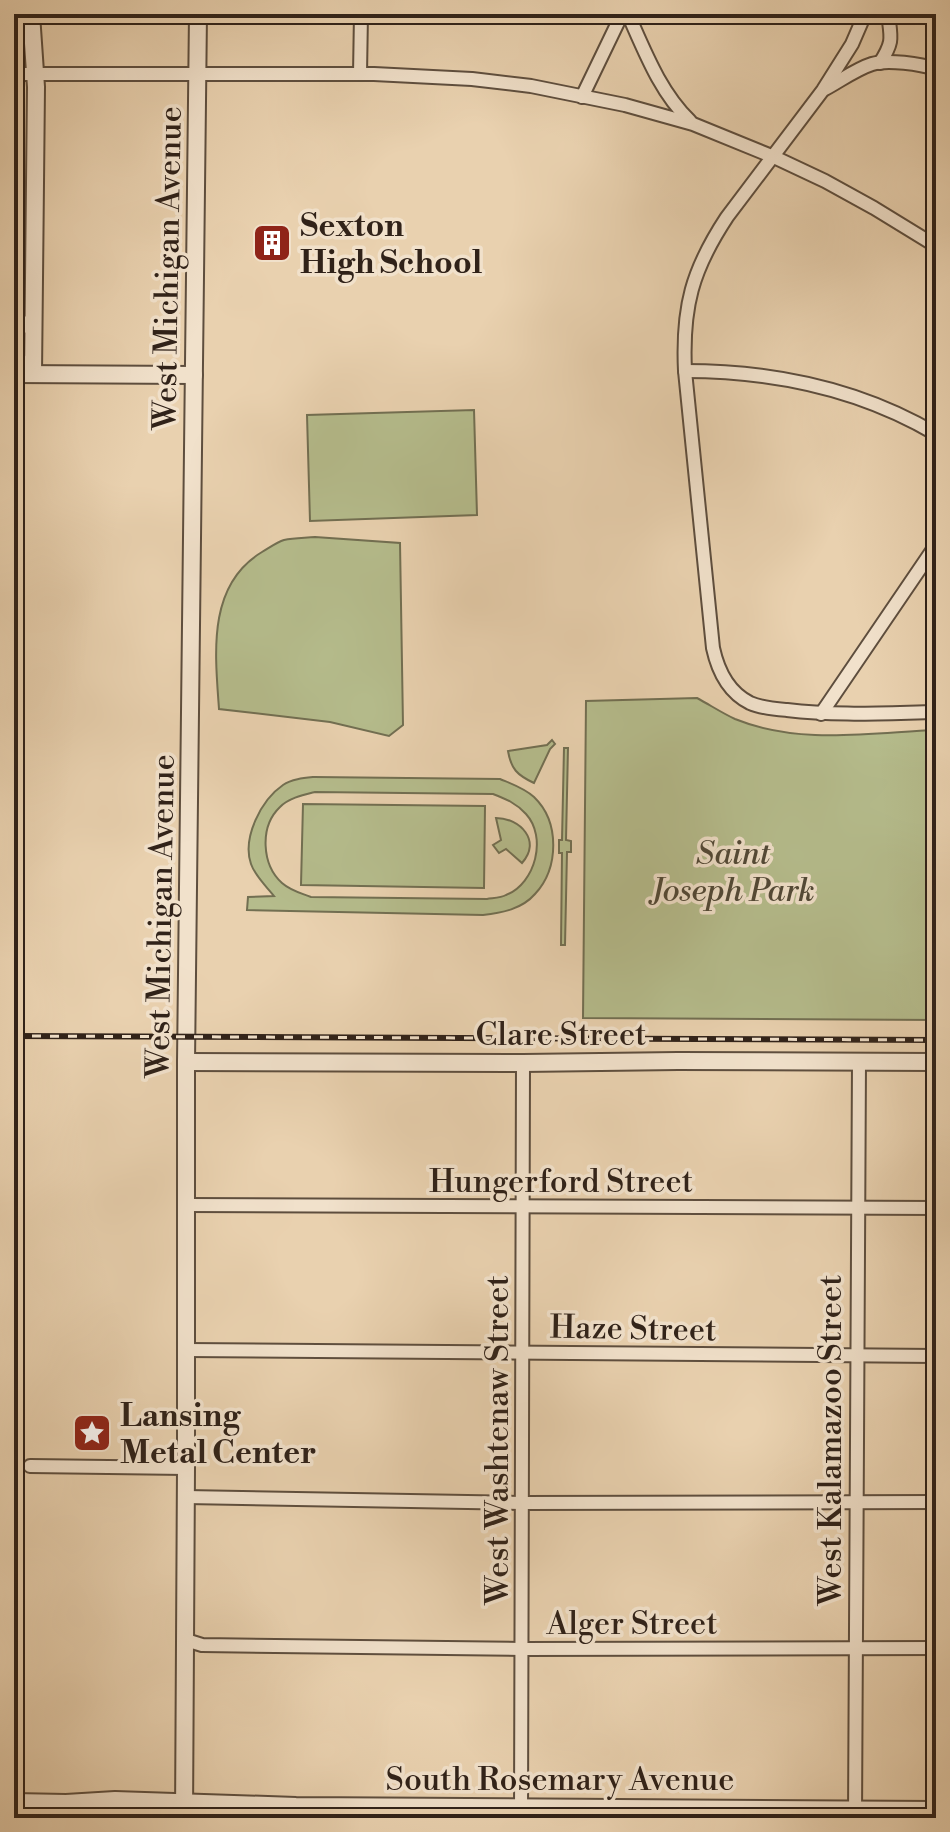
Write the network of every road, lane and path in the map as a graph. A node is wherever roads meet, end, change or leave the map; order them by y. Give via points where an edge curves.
1 (31, 14) edge
2 (198, 14) edge
3 (361, 14) edge
4 (622, 14) edge
5 (628, 14) edge
6 (865, 14) edge
7 (888, 14) edge
8 (880, 63) junction
9 (936, 69) edge
10 (14, 74) edge
11 (35, 74) junction
12 (360, 74) junction
13 (198, 75) junction
14 (823, 90) junction
15 (582, 97) junction
16 (693, 124) junction
17 (774, 157) junction
18 (936, 246) edge
19 (34, 316) junction
20 (14, 332) edge
21 (14, 352) edge
22 (685, 371) junction
23 (14, 374) edge
24 (33, 374) junction
25 (194, 375) junction
26 (936, 434) edge
27 (936, 545) edge
28 (936, 712) edge
29 (821, 714) junction
30 (186, 1062) junction
31 (936, 1062) edge
32 (523, 1063) junction
33 (859, 1063) junction
34 (186, 1205) junction
35 (524, 1207) junction
36 (858, 1208) junction
37 (936, 1208) edge
38 (186, 1350) junction
39 (523, 1353) junction
40 (857, 1356) junction
41 (936, 1356) edge
42 (30, 1466) dead end
43 (186, 1468) junction
44 (186, 1497) junction
45 (856, 1502) junction
46 (936, 1502) edge
47 (523, 1503) junction
48 (186, 1640) junction
49 (936, 1648) edge
50 (522, 1649) junction
51 (855, 1649) junction
52 (14, 1802) edge
53 (936, 1810) edge
54 (184, 1811) edge
55 (521, 1812) edge
56 (855, 1813) edge

1 - 11 street
2 - 13 street, West Michigan Avenue
3 - 12 street
4 - 15 street
5 - 16 street via 653,69
6 - 14 street
7 - 8 street via 893,33
8 - 9 street
8 - 14 street
10 - 11 street
11 - 13 street
11 - 19 street
12 - 13 street
12 - 15 street via 472,79
13 - 25 street, West Michigan Avenue
14 - 17 street
15 - 16 street
16 - 17 street
17 - 18 street
17 - 22 street via 727,217 695,277 686,320
19 - 20 street
19 - 24 street
21 - 24 street
22 - 26 street via 812,383 877,405
22 - 29 street via 713,648 722,676 750,703
23 - 24 street
24 - 25 street
25 - 30 street, West Michigan Avenue
27 - 29 street
28 - 29 street
30 - 32 street, Clare Street
30 - 34 street, West Michigan Avenue
31 - 33 street, Clare Street
32 - 33 street, Clare Street
32 - 35 street, West Washtenaw Street
33 - 36 street, West Kalamazoo Street
34 - 35 street, Hungerford Street
34 - 38 street, West Michigan Avenue
35 - 36 street, Hungerford Street
35 - 39 street, West Washtenaw Street
36 - 37 street, Hungerford Street
36 - 40 street, West Kalamazoo Street
38 - 39 street, Haze Street
38 - 43 street, West Michigan Avenue
39 - 40 street, Haze Street
39 - 47 street, West Washtenaw Street
40 - 41 street, Haze Street
40 - 45 street, West Kalamazoo Street
42 - 43 street
43 - 44 street, West Michigan Avenue
44 - 47 street
44 - 48 street, West Michigan Avenue
45 - 46 street
45 - 47 street
45 - 51 street, West Kalamazoo Street
47 - 50 street, West Washtenaw Street
48 - 50 street, Alger Street via 202,1645
48 - 54 street, West Michigan Avenue
49 - 51 street, Alger Street
50 - 51 street, Alger Street
50 - 55 street, West Washtenaw Street
51 - 56 street, West Kalamazoo Street
52 - 54 street, South Rosemary Avenue via 115,1800
53 - 56 street, South Rosemary Avenue
54 - 55 street, South Rosemary Avenue via 296,1806
55 - 56 street, South Rosemary Avenue

